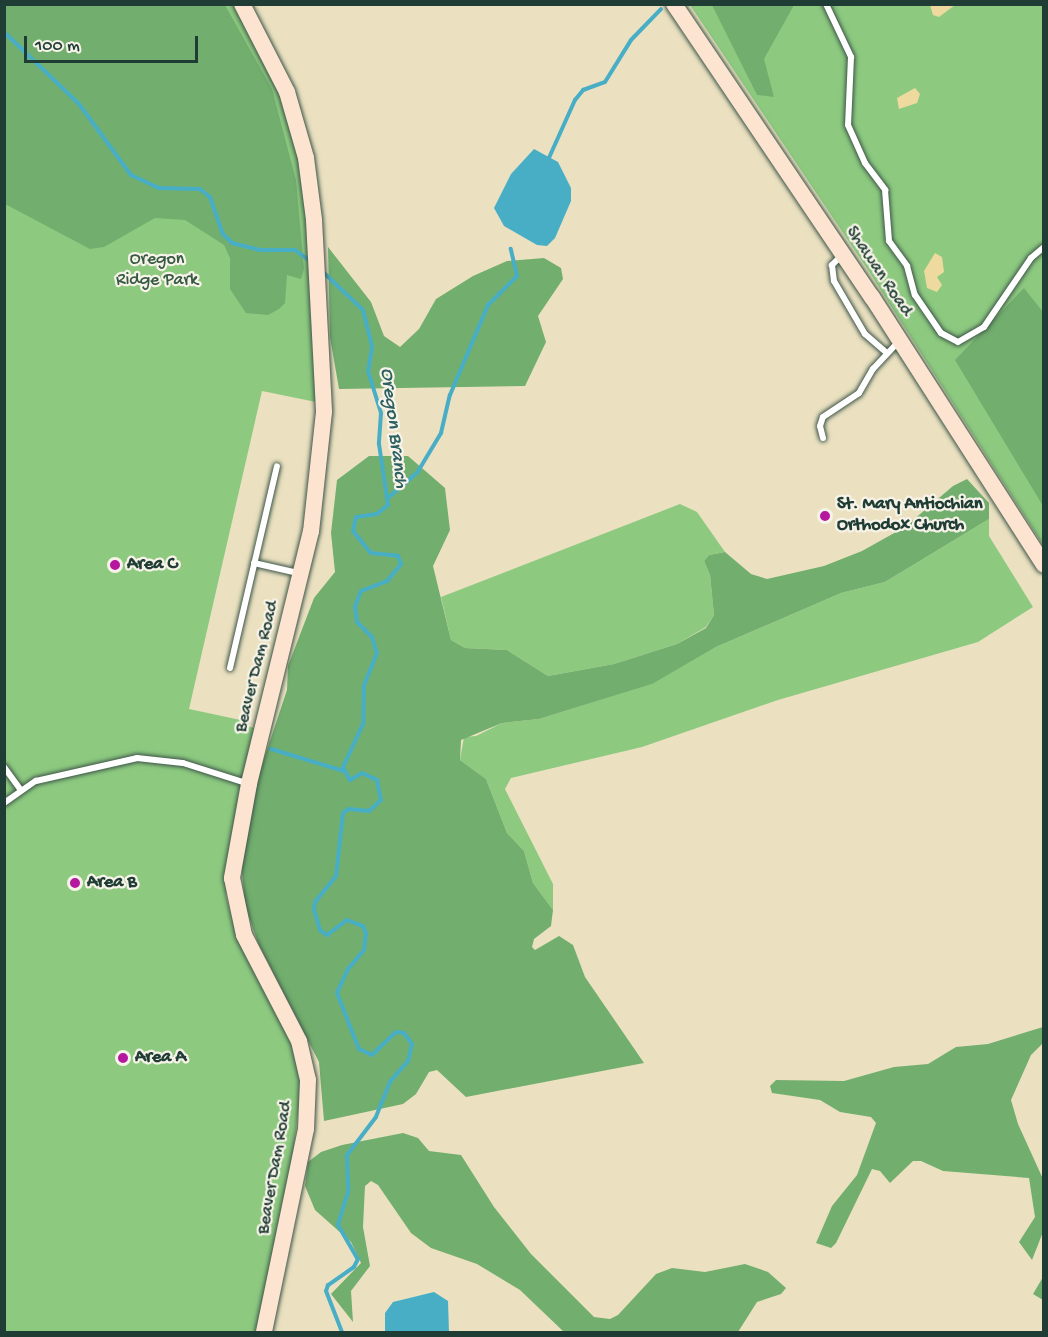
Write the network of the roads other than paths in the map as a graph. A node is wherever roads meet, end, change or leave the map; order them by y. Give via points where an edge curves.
1 (242, 4) edge
2 (674, 4) edge
3 (826, 4) edge
4 (1044, 247) edge
5 (843, 254) junction
6 (901, 340) junction
7 (887, 353) junction
8 (823, 438) dead end
9 (277, 466) dead end
10 (254, 563) junction
11 (1044, 565) edge
12 (301, 574) junction
13 (230, 668) dead end
14 (4, 767) edge
15 (249, 784) junction
16 (20, 789) junction
17 (4, 803) edge
18 (264, 1332) edge

1 - 12 street, Beaver Dam Road via 273,59 298,125 312,190 322,454
2 - 5 street, Shawan Road
3 - 4 lane via 851,57 848,125 865,163 885,190 889,241 907,266 915,295 940,333 958,342 984,327 1031,258
5 - 6 street, Shawan Road
5 - 7 lane via 832,266 834,280 865,334
6 - 7 lane
6 - 11 street, Shawan Road
7 - 8 lane via 860,393 823,417
9 - 10 lane
10 - 12 lane
10 - 13 lane
12 - 15 street, Beaver Dam Road
14 - 16 lane
15 - 16 lane via 183,763 138,758 111,761
15 - 18 street, Beaver Dam Road via 233,860 234,896 253,956 299,1041 305,1061 308,1104
16 - 17 lane

